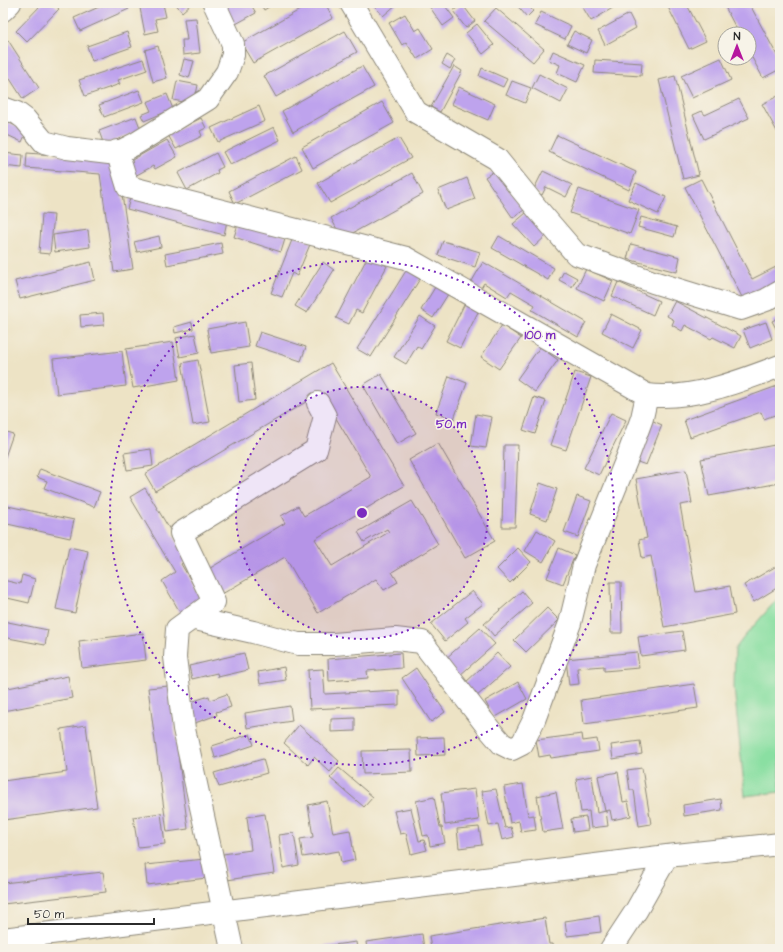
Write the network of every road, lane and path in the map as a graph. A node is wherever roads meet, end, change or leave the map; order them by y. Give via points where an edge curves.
1 (10, 3) edge
2 (214, 3) edge
3 (351, 3) edge
4 (3, 10) edge
5 (3, 108) edge
6 (118, 151) junction
7 (780, 292) edge
8 (780, 366) edge
9 (647, 395) junction
10 (318, 404) dead end
11 (191, 618) junction
12 (780, 844) edge
13 (667, 856) junction
14 (224, 911) junction
15 (3, 939) edge
16 (232, 949) edge
17 (611, 949) edge

1 - 4 street
2 - 6 street via 233,44 233,55 218,87 200,106 135,144
3 - 7 street via 416,112 497,159 576,254 653,282 741,309
5 - 6 street via 25,119 44,142 67,148 109,153
6 - 9 street via 128,187 406,258
8 - 9 street via 746,379 681,395
9 - 11 street via 642,418 584,565 570,623 534,720 522,744 512,749 502,744 490,730 422,642 395,639 298,644
10 - 11 street via 325,416 316,450 181,533 214,602
11 - 14 street via 177,629 175,657 184,729
12 - 13 street
13 - 14 street
13 - 17 street
14 - 15 street
14 - 16 street

